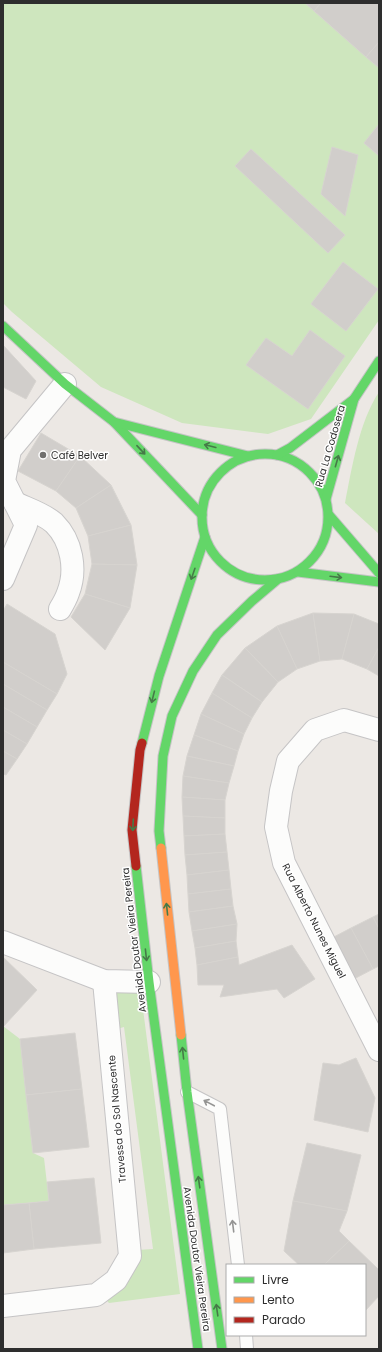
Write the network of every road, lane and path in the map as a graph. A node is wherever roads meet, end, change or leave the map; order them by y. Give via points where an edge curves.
1 (3, 326) edge
2 (379, 361) edge
3 (65, 384) junction
4 (354, 399) junction
5 (114, 422) junction
6 (277, 455) junction
7 (248, 456) junction
8 (326, 499) junction
9 (15, 503) junction
10 (202, 515) junction
11 (329, 515) junction
12 (205, 537) junction
13 (298, 572) junction
14 (379, 573) edge
15 (3, 579) edge
16 (278, 579) junction
17 (379, 582) edge
18 (60, 609) dead end
19 (379, 730) edge
20 (3, 942) edge
21 (104, 981) junction
22 (149, 982) junction
23 (371, 1015) edge
24 (379, 1050) edge
25 (187, 1092) junction
26 (238, 1264) edge
27 (3, 1306) edge
28 (246, 1336) edge
29 (198, 1349) edge
30 (222, 1349) edge
31 (247, 1349) edge

1 - 3 main road
2 - 4 main road, Rua La Codosera
3 - 5 main road
3 - 9 street via 10,450 4,481
4 - 6 main road, Rua La Codosera
8 -> 4 main road, Rua La Codosera
7 -> 5 main road
5 -> 10 main road
6 - 7 main road
6 - 8 main road via 293,460 308,470 319,483
7 - 10 main road via 233,462 221,472 211,485
8 - 11 main road
9 - 15 street via 26,525
9 - 18 street via 54,523 65,538 72,556 72,578
10 - 12 main road
11 - 13 main road via 327,532 321,548
11 - 14 main road
12 - 16 main road via 214,553 226,566 242,575 260,580
12 -> 22 main road, Avenida Doutor Vieira Pereira via 159,676 140,750 132,830
13 - 16 main road
13 -> 17 main road
25 -> 16 main road, Avenida Doutor Vieira Pereira via 159,831 164,756 172,716 193,671 217,635
19 - 23 street, Rua Alberto Nunes Miguel via 344,720 315,730 288,761 276,827 284,863
20 - 21 street
21 - 22 street
21 - 27 street, Travessa do Sol Nascente via 130,1256 116,1280 96,1295
22 - 29 main road, Avenida Doutor Vieira Pereira
23 - 24 street, Rua Alberto Nunes Miguel
26 -> 25 lane via 220,1109
30 -> 25 main road, Avenida Doutor Vieira Pereira
28 - 31 lane

